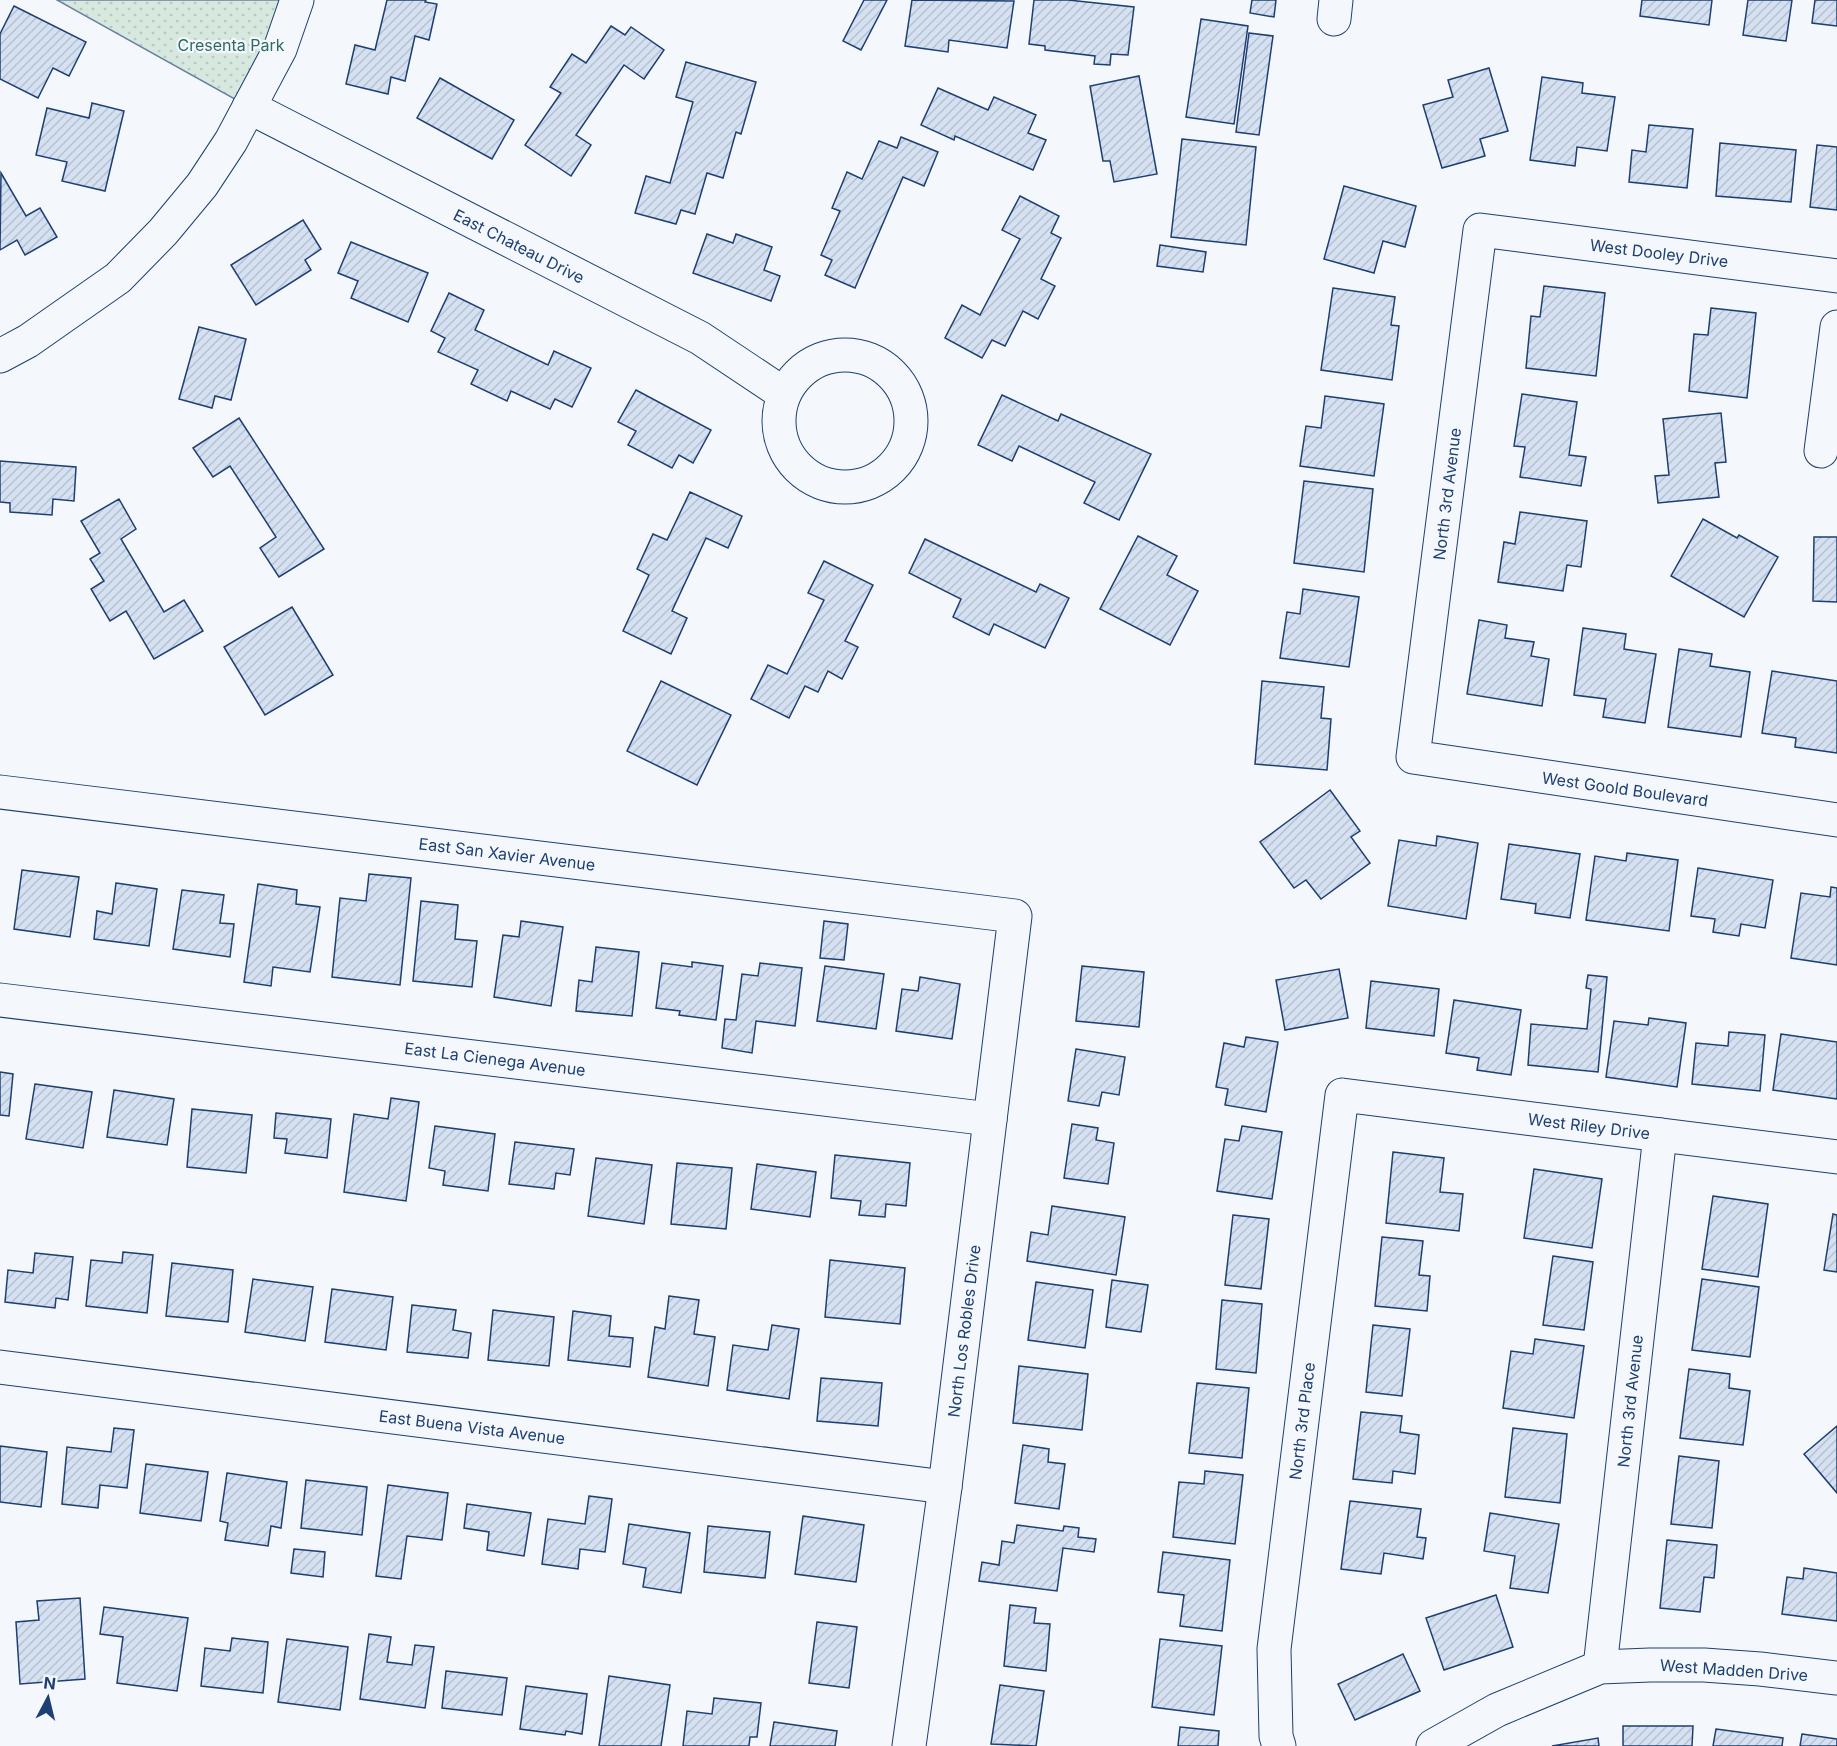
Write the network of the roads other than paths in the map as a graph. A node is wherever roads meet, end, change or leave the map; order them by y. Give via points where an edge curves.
1 (297, 0) edge
2 (249, 107) junction
3 (1480, 230) joint
4 (1837, 276) edge
5 (1837, 327) edge
6 (0, 356) edge
7 (783, 394) junction
8 (1821, 451) dead end
9 (1413, 757) joint
10 (0, 792) edge
11 (1837, 820) edge
12 (1015, 916) joint
13 (0, 1000) edge
14 (1342, 1095) joint
15 (990, 1119) junction
16 (1660, 1135) junction
17 (1837, 1157) edge
18 (0, 1366) edge
19 (945, 1487) junction
20 (1600, 1667) junction
21 (1837, 1678) edge
22 (909, 1746) edge
23 (1279, 1746) edge
24 (1433, 1746) edge

1 - 2 street via 280,49
2 - 6 street via 202,185 118,278
2 - 7 street, East Chateau Drive via 700,338
3 - 4 street, West Dooley Drive
3 - 9 street, North 3rd Avenue
5 - 8 street
7 - 7 street via 778,415 780,436 788,456 802,472 821,483 843,487 882,476 897,462 907,444 911,425 909,405 901,386 888,371 870,360 830,356 811,364
9 - 11 street, West Goold Boulevard
10 - 12 street, East San Xavier Avenue
12 - 15 street, North Los Robles Drive
13 - 15 street, East La Cienega Avenue
14 - 16 street, West Riley Drive
14 - 23 street, North 3rd Place via 1274,1649
15 - 19 street, North Los Robles Drive
16 - 17 street, West Riley Drive
16 - 20 street, North 3rd Avenue
18 - 19 street, East Buena Vista Avenue
19 - 22 street, North Los Robles Drive
20 - 21 street, West Madden Drive via 1704,1665
20 - 24 street, West Madden Drive via 1497,1710

